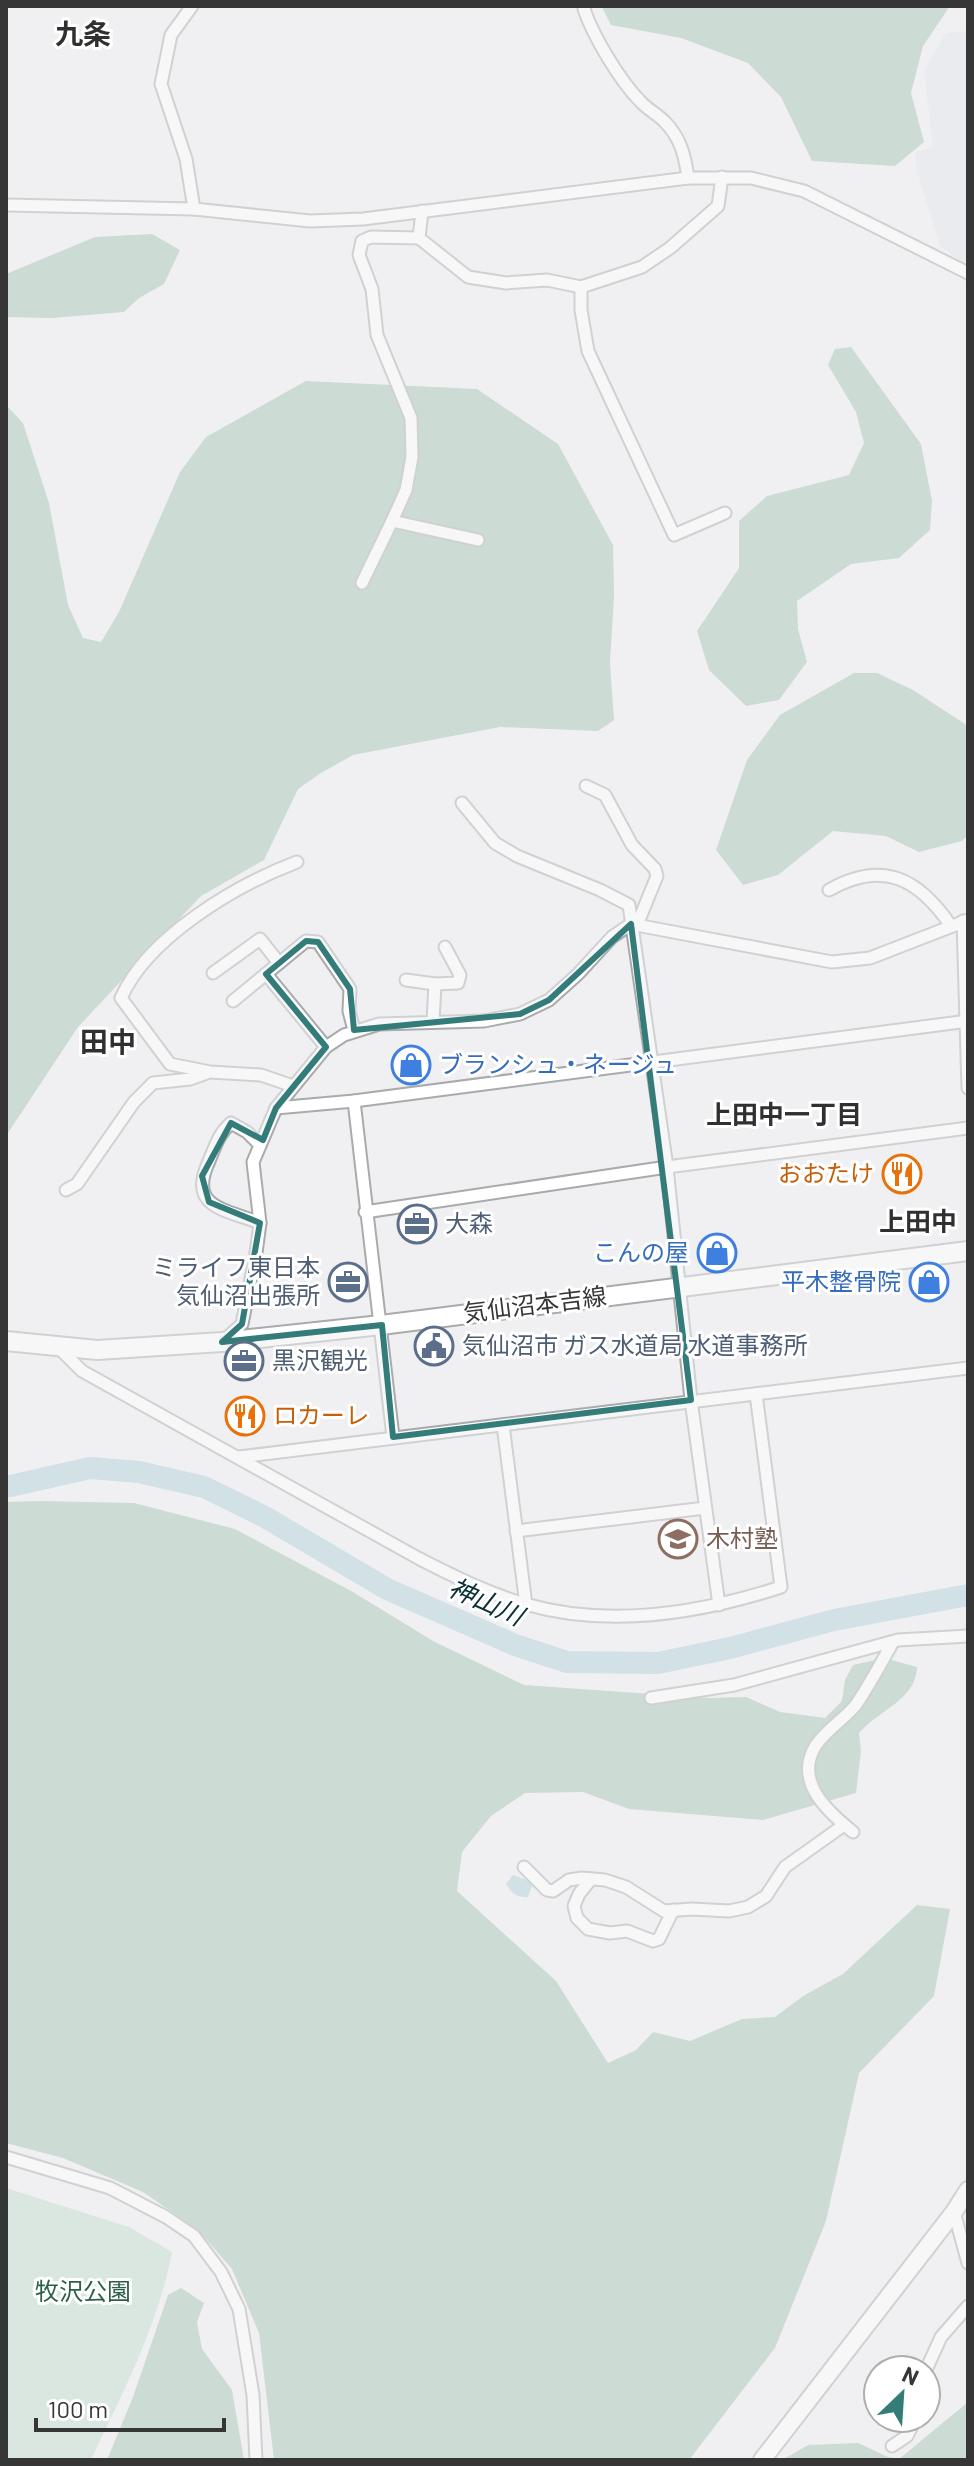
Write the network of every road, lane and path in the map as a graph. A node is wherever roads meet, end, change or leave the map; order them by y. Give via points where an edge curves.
1 (192, 6) edge
2 (585, 6) edge
3 (722, 177) junction
4 (688, 178) junction
5 (6, 205) edge
6 (194, 209) junction
7 (422, 211) junction
8 (419, 238) junction
9 (968, 273) edge
10 (581, 287) junction
11 (725, 513) dead end
12 (392, 521) junction
13 (478, 540) dead end
14 (362, 583) dead end
15 (586, 786) dead end
16 (462, 803) dead end
17 (297, 862) dead end
18 (829, 890) dead end
19 (966, 920) edge
20 (634, 924) junction
21 (951, 926) junction
22 (445, 947) dead end
23 (279, 963) junction
24 (213, 973) dead end
25 (266, 974) junction
26 (406, 980) dead end
27 (435, 984) junction
28 (233, 1001) dead end
29 (433, 1022) junction
30 (967, 1022) edge
31 (354, 1030) junction
32 (326, 1047) junction
33 (650, 1061) junction
34 (210, 1072) junction
35 (293, 1086) junction
36 (968, 1088) edge
37 (354, 1101) junction
38 (276, 1108) junction
39 (968, 1128) edge
40 (260, 1145) junction
41 (667, 1167) junction
42 (66, 1190) dead end
43 (365, 1212) junction
44 (260, 1223) junction
45 (968, 1251) edge
46 (681, 1286) junction
47 (381, 1325) junction
48 (6, 1341) edge
49 (222, 1342) junction
50 (58, 1346) junction
51 (968, 1368) edge
52 (756, 1394) junction
53 (691, 1400) junction
54 (503, 1425) junction
55 (393, 1437) junction
56 (239, 1457) junction
57 (705, 1508) junction
58 (516, 1531) junction
59 (526, 1605) junction
60 (719, 1605) junction
61 (968, 1636) edge
62 (893, 1642) junction
63 (651, 1698) dead end
64 (524, 1867) dead end
65 (591, 1879) junction
66 (673, 1910) junction
67 (6, 2157) edge
68 (968, 2190) edge
69 (954, 2212) junction
70 (968, 2263) edge
71 (968, 2306) edge
72 (933, 2354) edge
73 (908, 2434) edge
74 (892, 2446) dead end
75 (256, 2460) edge
76 (762, 2460) edge

1 - 6 street via 171,35 161,84 186,159
2 - 4 street via 590,28 619,73 684,148
3 - 4 street
3 - 9 street via 804,191
3 - 10 street via 718,206 670,248 642,267
4 - 7 street
5 - 6 street
6 - 7 street via 310,221
7 - 8 street
8 - 10 street via 468,277
8 - 12 street via 371,237 362,241 359,255 372,289 377,335 411,418 406,490
10 - 11 street via 588,351 674,535
12 - 13 street
12 - 14 street
15 - 20 street via 605,795 632,845 655,869 657,876
16 - 20 street via 495,843 629,905
17 - 34 street via 219,900 165,941 130,978 121,998 170,1064
18 - 21 street via 870,876 898,877 935,902
19 - 21 street
19 - 30 street
20 - 21 street via 832,962 870,958
20 - 29 street via 612,937 549,1000 520,1014 484,1021
20 - 33 street
22 - 27 street via 460,975 458,983
23 - 24 street via 260,939
23 - 25 street
23 - 31 street via 306,941 318,942 350,989
25 - 28 street
25 - 32 street
26 - 27 street
27 - 29 street
29 - 31 street
30 - 33 street
30 - 36 street
31 - 32 street
32 - 35 street
33 - 37 street
33 - 41 street
34 - 35 street via 261,1075
34 - 42 street via 153,1083 77,1184
35 - 38 street
37 - 38 street
37 - 43 street
38 - 40 street
39 - 41 street
40 - 44 street via 253,1162
40 - 44 street via 231,1123 202,1176 201,1191 209,1202
41 - 43 street
41 - 46 street
43 - 47 street
44 - 49 street via 242,1324
45 - 46 main road, 気仙沼本吉線
46 - 47 main road, 気仙沼本吉線
46 - 53 street
47 - 49 main road, 気仙沼本吉線
47 - 55 street
48 - 50 main road, 気仙沼本吉線
49 - 50 main road, 気仙沼本吉線 via 97,1350
50 - 56 street via 82,1371
51 - 52 street
52 - 53 street
52 - 60 street via 781,1587
53 - 54 street
53 - 57 street
54 - 55 street
54 - 58 street
55 - 56 street
56 - 59 street via 475,1587
57 - 58 street
57 - 60 street
58 - 59 street
59 - 60 street via 564,1613 634,1615
61 - 62 street
62 - 63 street via 734,1685
62 - 66 street via 854,1707 814,1747 810,1763 816,1797 849,1829 785,1867 766,1896 748,1907
64 - 65 street via 547,1890 569,1880
65 - 66 street via 626,1887 664,1911
65 - 66 street via 574,1906 588,1929 627,1931 653,1941
67 - 75 street via 110,2188 194,2236 221,2272 239,2309 253,2395
68 - 69 street
69 - 70 street
69 - 76 street
71 - 72 street
73 - 74 street

